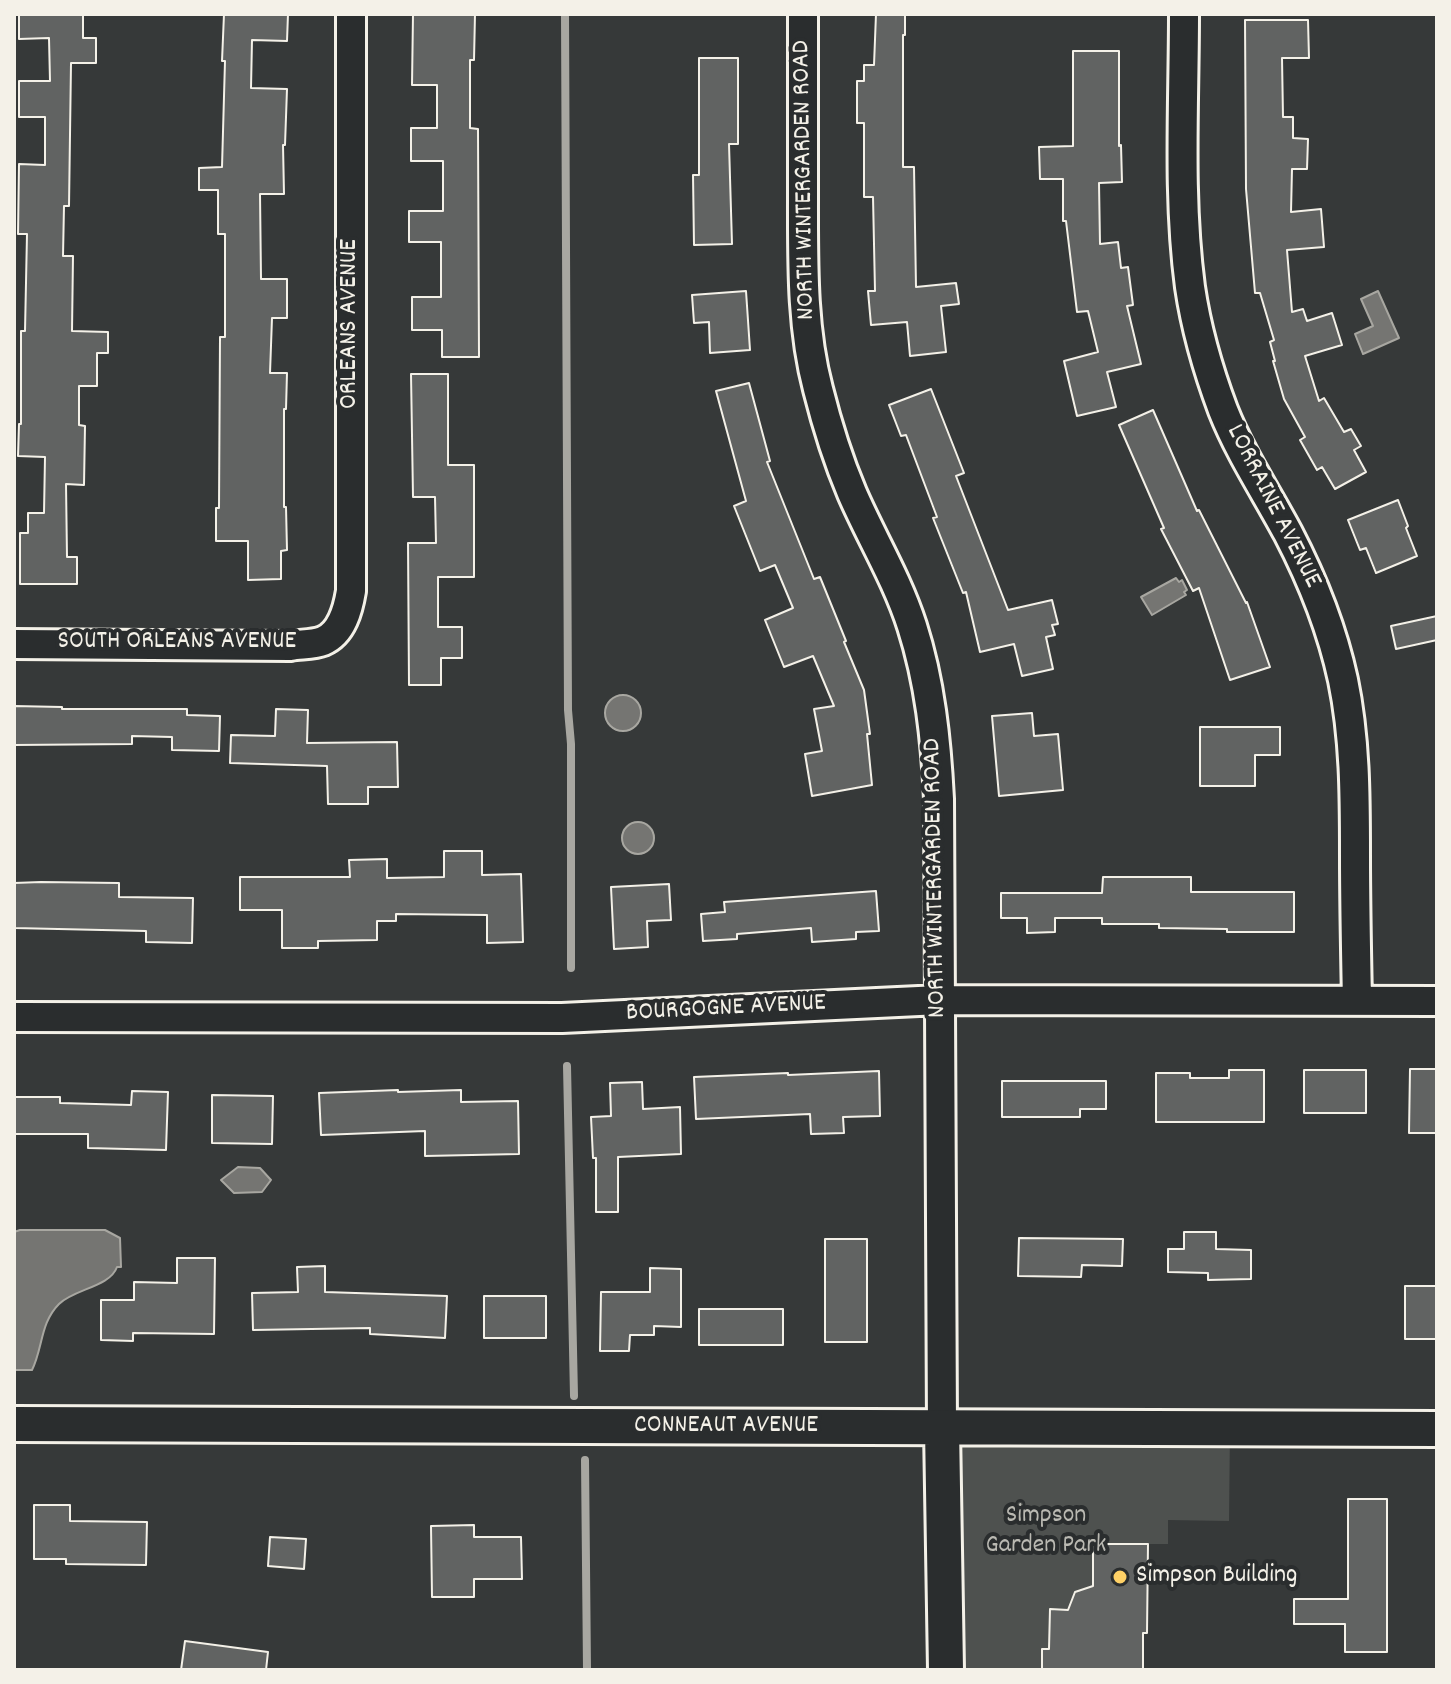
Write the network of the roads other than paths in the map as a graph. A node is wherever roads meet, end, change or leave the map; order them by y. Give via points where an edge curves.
1 (351, 14) edge
2 (803, 14) edge
3 (1184, 14) edge
4 (337, 630) joint
5 (14, 644) edge
6 (940, 1000) junction
7 (1357, 1001) junction
8 (1437, 1001) edge
9 (14, 1017) edge
10 (14, 1424) edge
11 (942, 1428) junction
12 (1437, 1429) edge
13 (946, 1670) edge

1 - 4 street, ORLEANS AVENUE via 351,591 348,612
2 - 6 street, NORTH WINTERGARDEN ROAD via 807,328 831,437 912,625 927,682 939,799
3 - 7 street, LORRAINE AVENUE via 1186,249 1203,352 1223,411 1305,567 1343,679 1356,809
4 - 5 street, SOUTH ORLEANS AVENUE via 323,641 290,646
6 - 7 street, BOURGOGNE AVENUE
6 - 9 street, BOURGOGNE AVENUE via 562,1018
6 - 11 street, NORTH WINTERGARDEN ROAD
7 - 8 street, BOURGOGNE AVENUE
10 - 11 street, CONNEAUT AVENUE
11 - 12 street, CONNEAUT AVENUE
11 - 13 street

